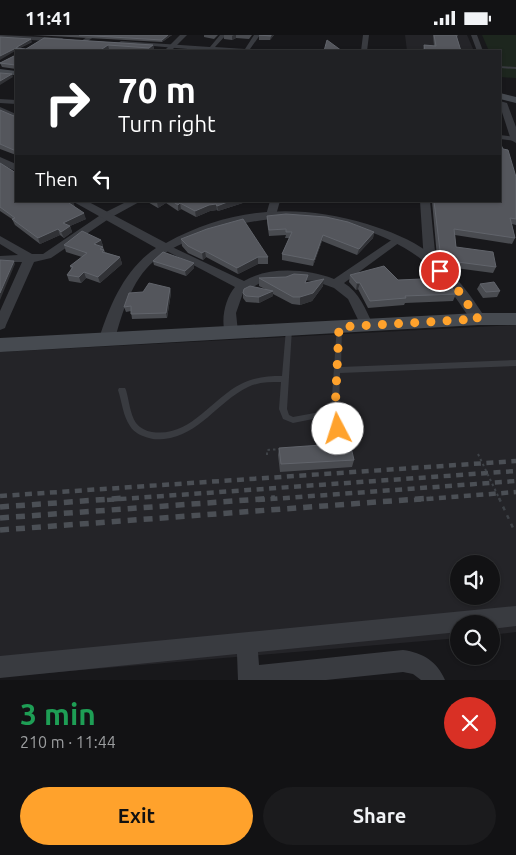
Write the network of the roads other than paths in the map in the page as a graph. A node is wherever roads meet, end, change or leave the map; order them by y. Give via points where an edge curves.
1 (60, 35) edge
2 (134, 35) edge
3 (184, 35) edge
4 (223, 35) edge
5 (257, 35) edge
6 (366, 35) edge
7 (474, 35) edge
8 (33, 36) edge
9 (2, 37) edge
10 (94, 38) edge
11 (45, 39) junction
12 (53, 39) junction
13 (67, 40) edge
14 (76, 40) edge
15 (84, 41) junction
16 (30, 47) edge
17 (170, 49) edge
18 (212, 49) junction
19 (70, 50) edge
20 (230, 50) edge
21 (249, 50) edge
22 (364, 50) edge
23 (480, 50) edge
24 (501, 67) edge
25 (516, 68) edge
26 (0, 73) edge
27 (15, 74) edge
28 (506, 100) edge
29 (0, 101) edge
30 (15, 102) edge
31 (0, 109) edge
32 (15, 116) edge
33 (501, 137) edge
34 (516, 139) edge
35 (0, 160) edge
36 (15, 168) edge
37 (80, 202) edge
38 (134, 202) edge
39 (275, 202) edge
40 (425, 203) edge
41 (271, 215) junction
42 (106, 216) junction
43 (0, 239) edge
44 (396, 240) junction
45 (166, 248) junction
46 (30, 257) junction
47 (0, 259) edge
48 (430, 262) junction
49 (335, 284) junction
50 (245, 287) junction
51 (14, 292) junction
52 (0, 293) edge
53 (478, 319) junction
54 (516, 319) edge
55 (0, 325) edge
56 (366, 325) junction
57 (339, 327) junction
58 (289, 329) junction
59 (231, 332) junction
60 (107, 339) junction
61 (0, 345) edge
62 (516, 363) edge
63 (337, 370) junction
64 (286, 379) junction
65 (122, 390) dead end
66 (516, 616) edge
67 (247, 643) junction
68 (0, 667) edge
69 (318, 675) edge
70 (249, 678) edge
71 (434, 680) edge

1 - 12 street
2 - 17 street via 118,44
3 - 17 street
4 - 18 street
5 - 21 street
6 - 22 street
7 - 23 street
8 - 9 street
8 - 11 street
10 - 15 street
11 - 12 street
11 - 16 street
12 - 13 street
14 - 15 street
15 - 19 street
17 - 18 street
18 - 20 street
24 - 25 lane
26 - 27 main road
28 - 34 street
29 - 30 street
31 - 32 street
33 - 34 street
35 - 36 street
37 - 42 street
38 - 42 street
39 - 41 street
40 - 48 street
41 - 44 street via 324,217 376,230
41 - 45 street via 213,227
42 - 45 street
42 - 46 street via 47,256
43 - 46 street
44 - 48 street
44 - 49 street
45 - 50 street
45 - 60 street via 148,260 127,288 113,316
46 - 47 street
46 - 51 street
48 - 53 street via 451,280
49 - 50 street via 321,278 291,275 258,279
49 - 56 street via 345,289
50 - 59 street via 238,291 233,302
51 - 52 street
51 - 55 street
53 - 54 main road
53 - 56 main road
56 - 57 main road
57 - 58 main road
57 - 63 lane
58 - 59 main road
58 - 64 lane
59 - 60 main road
60 - 61 main road
62 - 63 lane
63 - 64 lane via 335,412 293,421 286,417 284,409
64 - 65 lane via 261,379 244,386 196,425 170,436 152,436 133,425
66 - 67 street
67 - 68 street
67 - 70 street
69 - 70 street
69 - 71 street via 403,661 418,663

